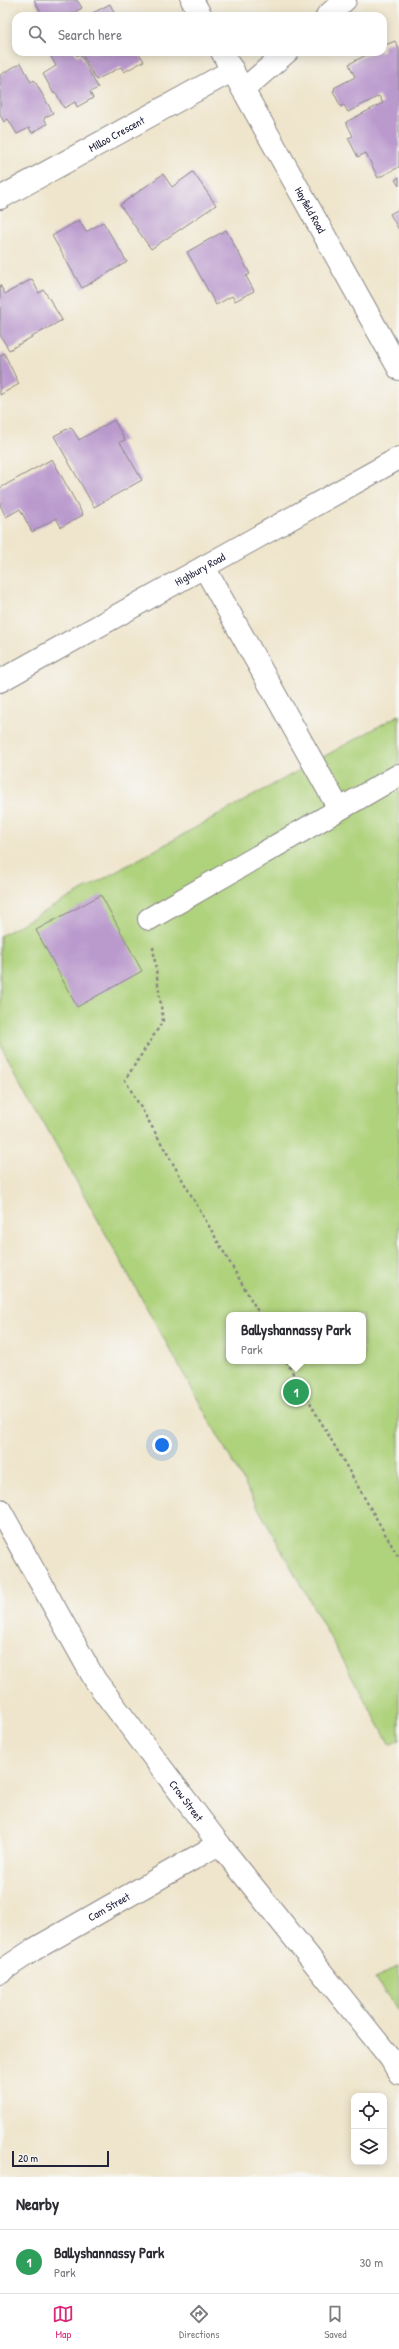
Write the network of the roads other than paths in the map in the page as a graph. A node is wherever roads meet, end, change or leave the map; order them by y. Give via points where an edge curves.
1 (192, 0) edge
2 (345, 0) edge
3 (200, 12) edge
4 (332, 12) edge
5 (224, 56) edge
6 (281, 56) edge
7 (233, 70) junction
8 (243, 90) junction
9 (0, 198) edge
10 (399, 369) edge
11 (399, 458) edge
12 (204, 567) junction
13 (0, 681) edge
14 (399, 775) edge
15 (339, 809) junction
16 (148, 919) road end
17 (0, 1510) edge
18 (219, 1844) junction
19 (0, 1972) edge
20 (399, 2073) edge

1 - 3 street
2 - 4 street
5 - 7 street, Hayfield Road
6 - 8 street
7 - 8 street, Hayfield Road
7 - 9 street, Milloo Crescent
8 - 10 street, Hayfield Road
11 - 12 street, Highbury Road
12 - 13 street, Highbury Road
12 - 15 street
14 - 15 street
15 - 16 street
17 - 18 street, Crow Street via 95,1680
18 - 19 street, Cam Street via 32,1950
18 - 20 street, Crow Street via 391,2059

